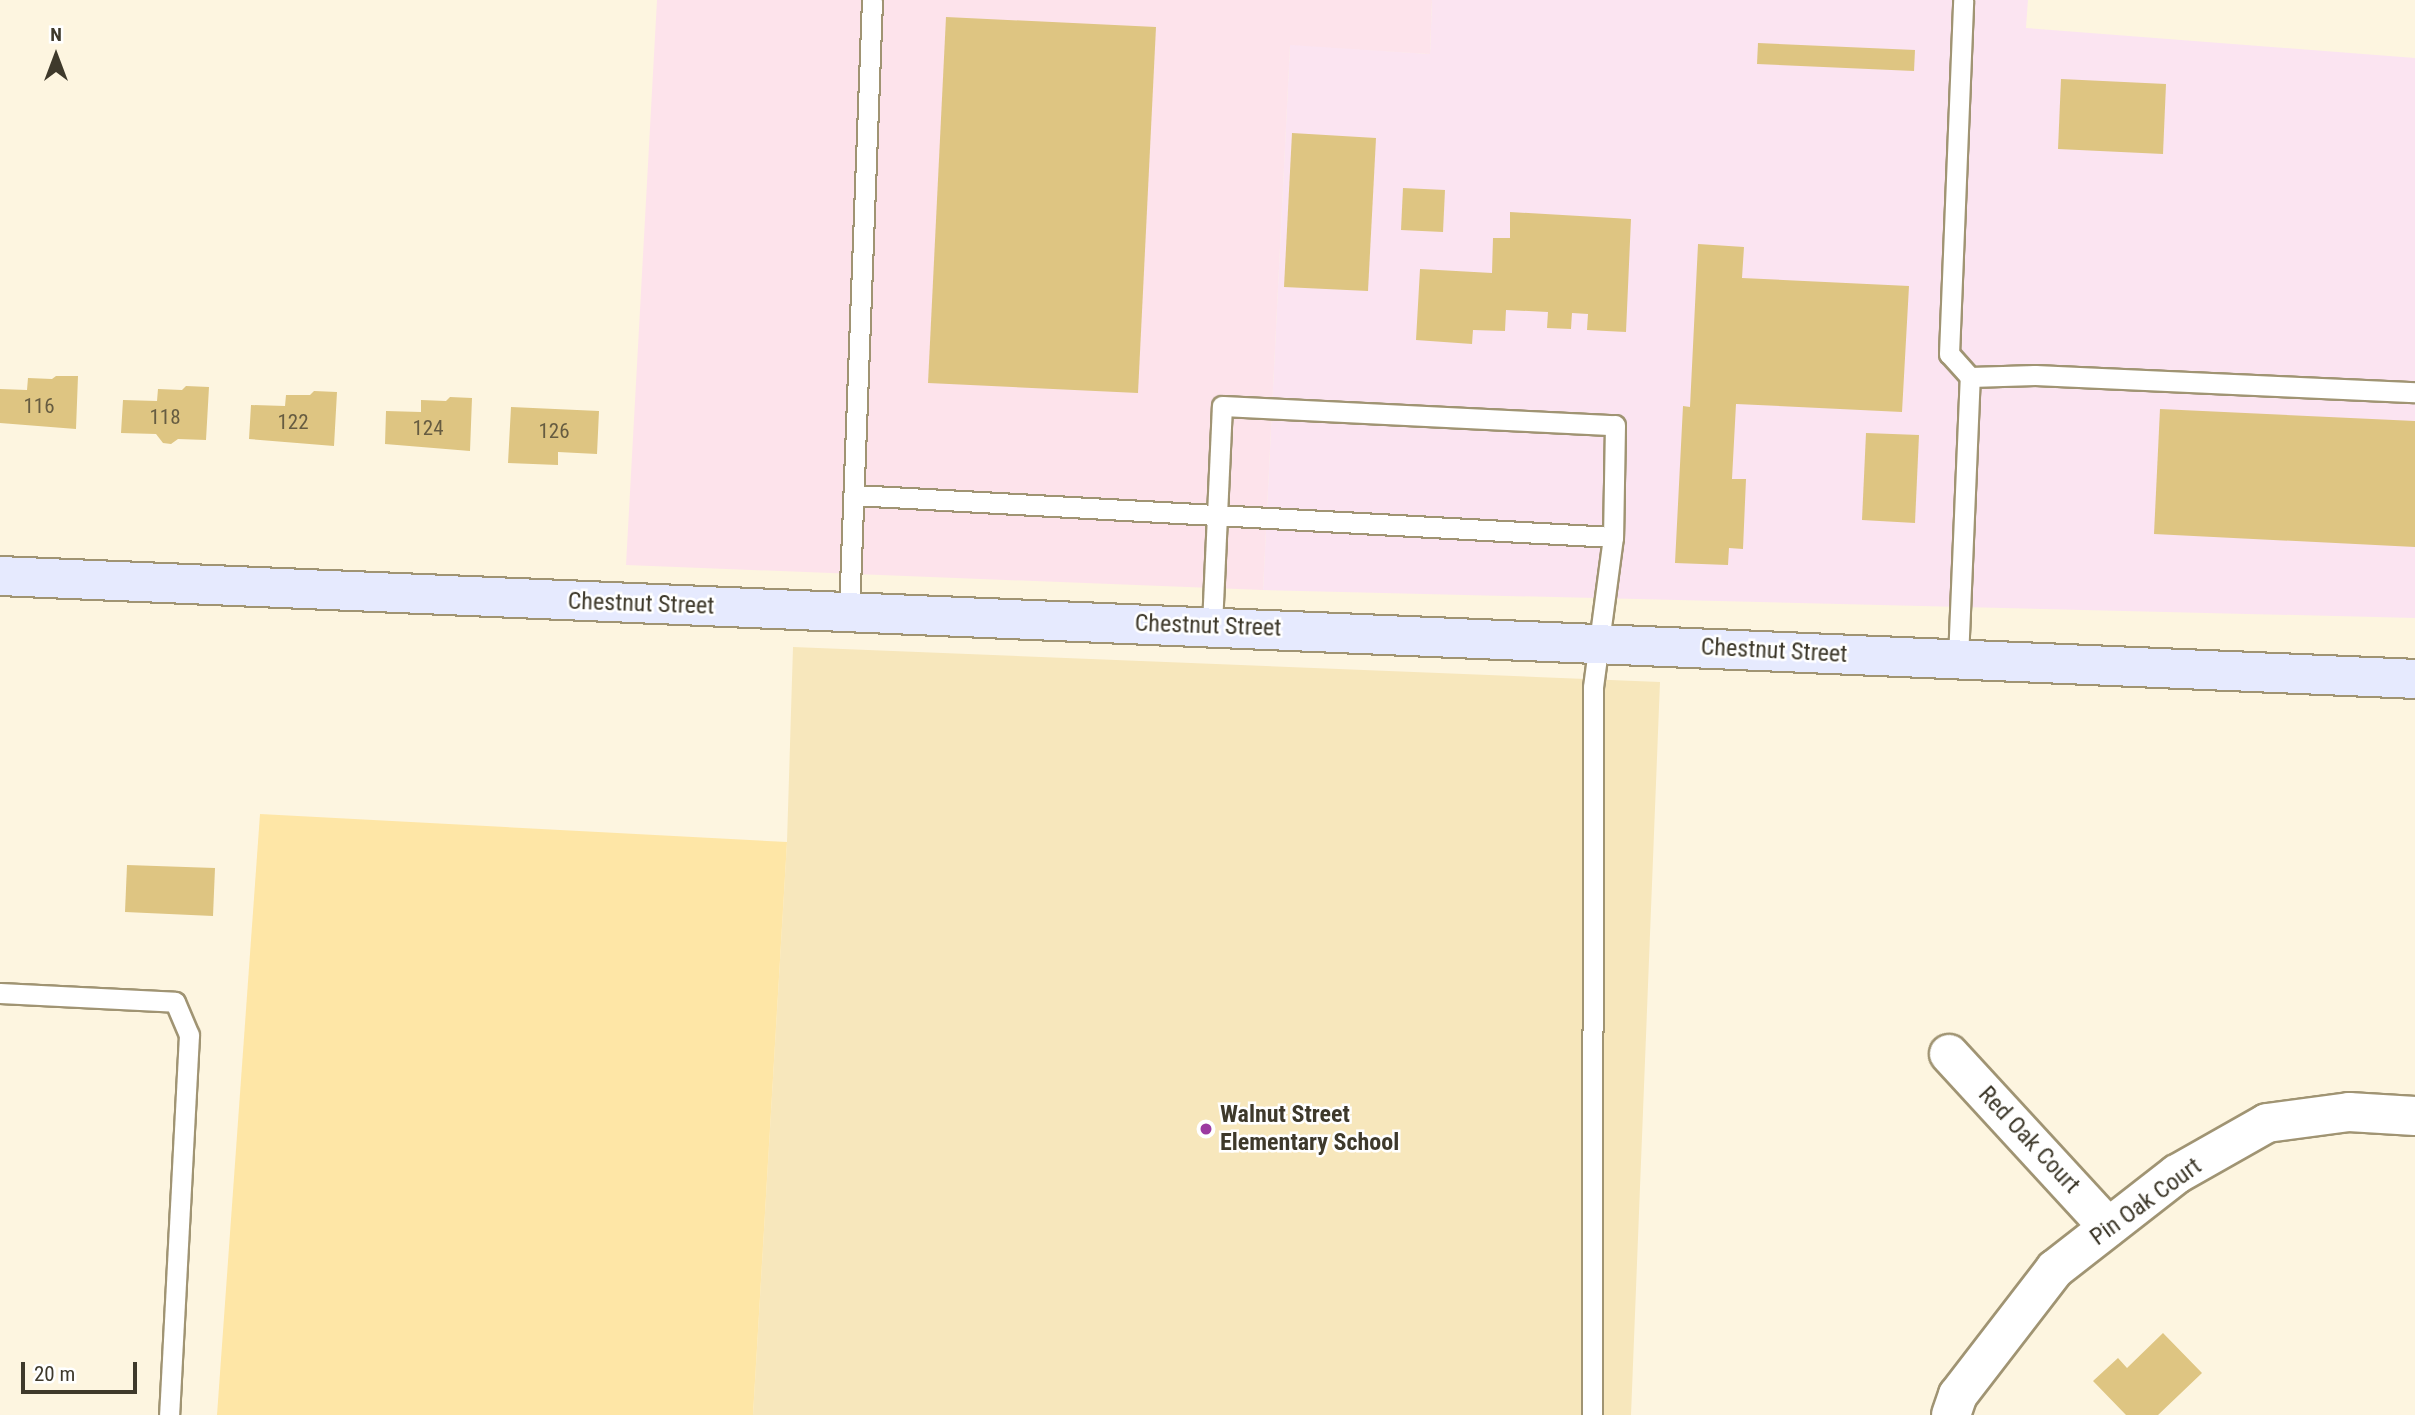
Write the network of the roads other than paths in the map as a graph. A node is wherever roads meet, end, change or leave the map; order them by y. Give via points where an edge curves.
1 (872, 0) edge
2 (1963, 0) edge
3 (1970, 377) junction
4 (2415, 392) edge
5 (854, 495) junction
6 (1217, 515) junction
7 (1612, 537) junction
8 (0, 576) edge
9 (849, 613) junction
10 (1212, 625) junction
11 (1601, 643) junction
12 (1958, 659) junction
13 (2415, 678) edge
14 (0, 993) edge
15 (1950, 1054) dead end
16 (2415, 1116) edge
17 (2108, 1227) junction
18 (169, 1415) edge
19 (1592, 1415) edge
20 (1951, 1415) edge

1 - 5 lane
2 - 3 lane via 1950,354
3 - 4 lane via 2035,375
3 - 12 lane
5 - 6 lane
5 - 9 lane
6 - 7 lane
6 - 7 lane via 1222,406 1615,425
6 - 10 lane
7 - 11 lane
8 - 9 street, Chestnut Street
9 - 10 street, Chestnut Street
10 - 11 street, Chestnut Street
11 - 12 street, Chestnut Street
11 - 19 lane via 1593,687
12 - 13 street, Chestnut Street
14 - 18 lane via 175,1002 189,1035
15 - 17 street, Red Oak Court
16 - 17 street, Pin Oak Court via 2349,1112 2267,1123 2177,1174
17 - 20 street, Pin Oak Court via 2055,1269 1958,1395

